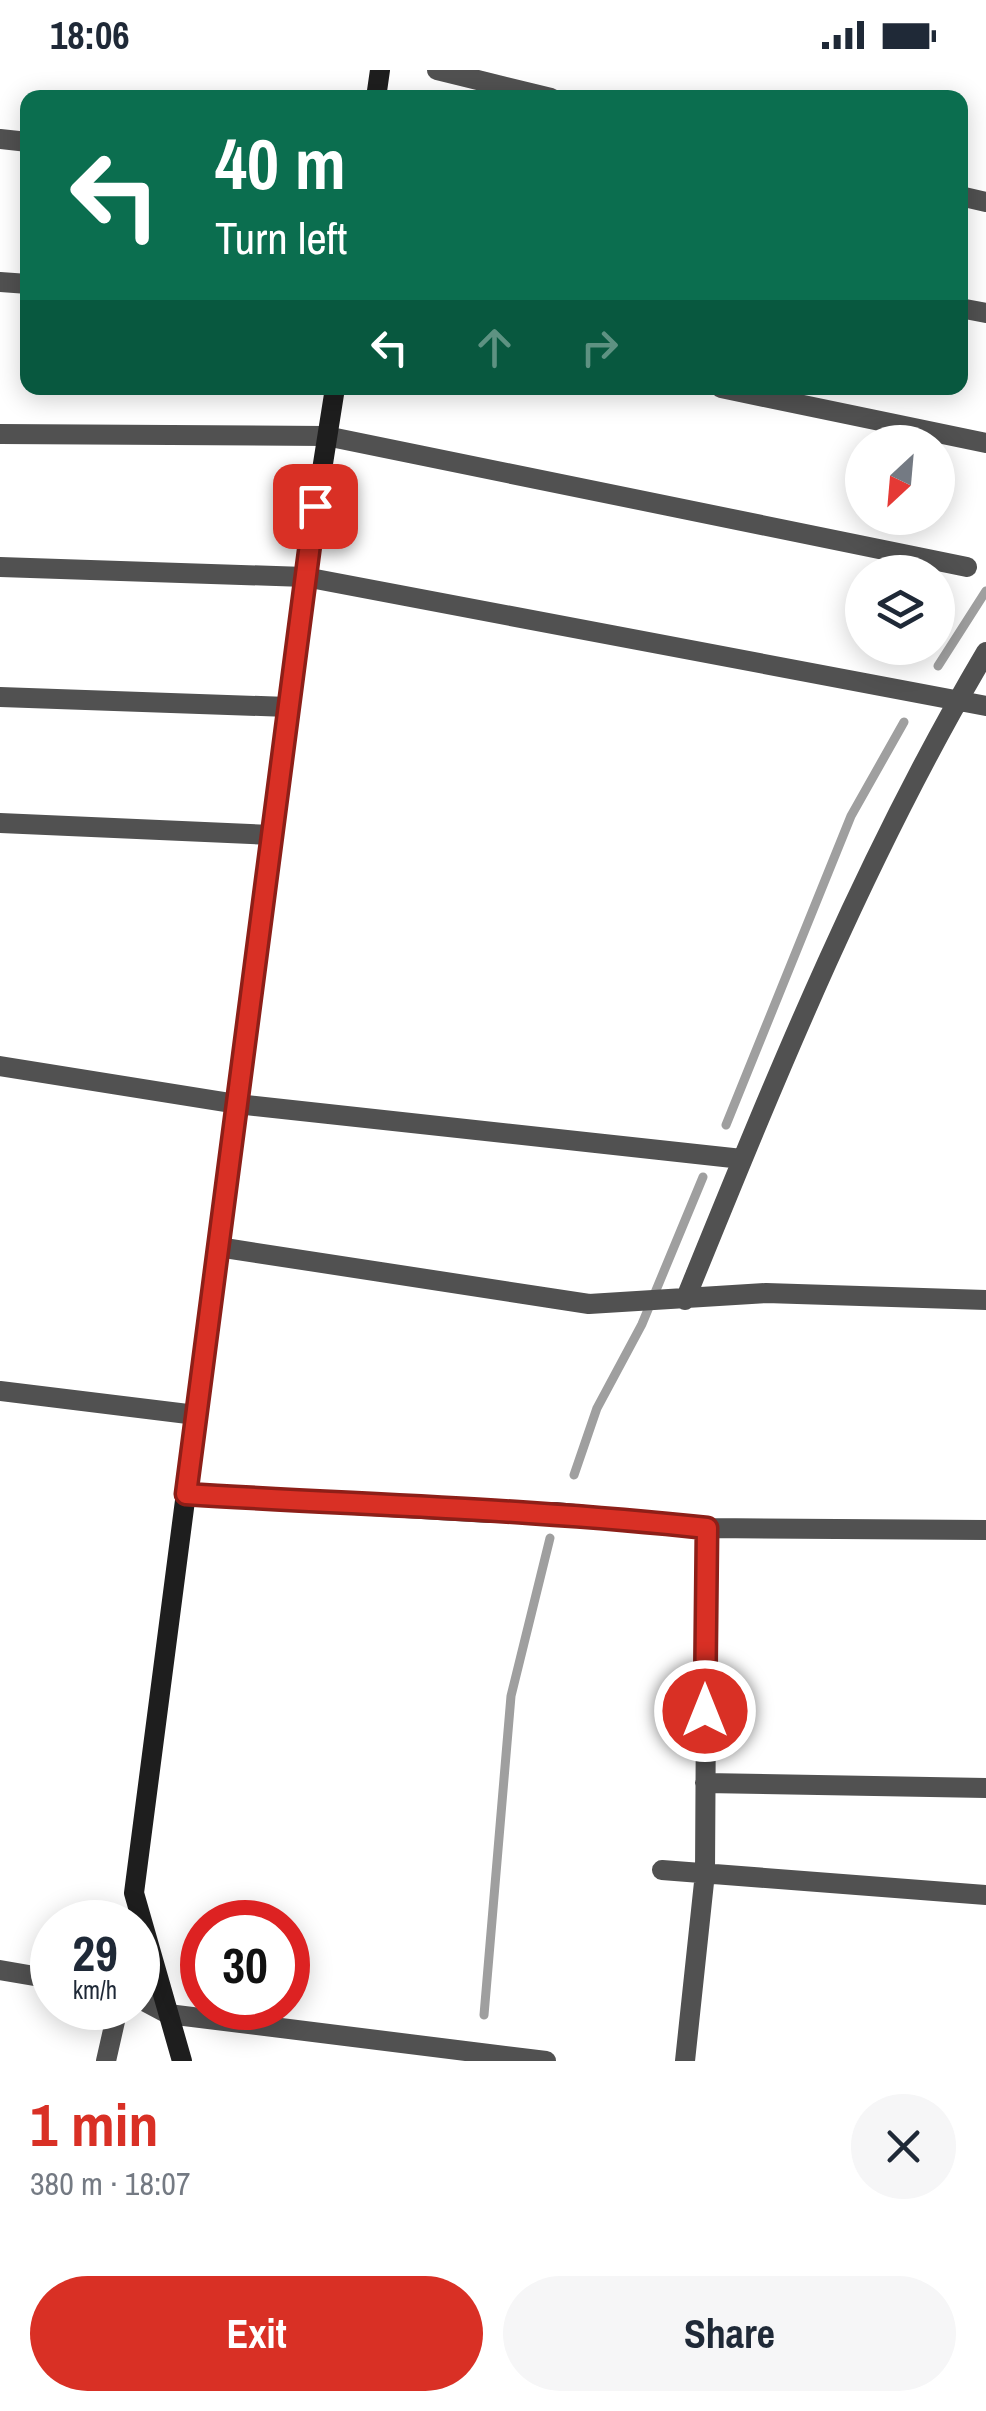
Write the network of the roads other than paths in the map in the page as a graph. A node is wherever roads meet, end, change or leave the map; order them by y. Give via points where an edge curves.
1 (437, 70) edge
2 (518, 90) edge
3 (334, 395) edge
4 (755, 395) edge
5 (0, 434) edge
6 (326, 436) junction
7 (986, 443) edge
8 (0, 568) edge
9 (966, 568) dead end
10 (305, 577) junction
11 (986, 652) edge
12 (0, 697) edge
13 (957, 701) junction
14 (986, 706) edge
15 (288, 707) junction
16 (0, 823) edge
17 (271, 835) junction
18 (0, 1066) edge
19 (236, 1104) junction
20 (742, 1160) junction
21 (218, 1246) junction
22 (685, 1300) junction
23 (986, 1300) edge
24 (0, 1391) edge
25 (196, 1415) junction
26 (186, 1494) junction
27 (707, 1528) junction
28 (986, 1530) edge
29 (705, 1783) junction
30 (986, 1788) edge
31 (662, 1870) dead end
32 (704, 1873) junction
33 (134, 1892) junction
34 (986, 1894) edge
35 (133, 1900) edge
36 (0, 1970) edge
37 (30, 1975) edge
38 (160, 2010) edge
39 (168, 2014) junction
40 (113, 2030) edge
41 (106, 2061) edge
42 (182, 2061) edge
43 (546, 2061) edge
44 (686, 2061) edge

1 - 2 street
3 - 6 street
4 - 7 street
5 - 6 street
6 - 9 street
6 - 10 street
8 - 10 street
10 - 13 street
10 - 15 street
11 - 13 street
12 - 15 street
13 - 14 street
13 - 20 street via 811,989
15 - 17 street
16 - 17 street
17 - 19 street
18 - 19 street
19 - 20 street
19 - 21 street
20 - 22 street
21 - 22 street via 589,1304
21 - 25 street
22 - 23 street via 766,1293
24 - 25 street
25 - 26 street
26 - 27 street via 556,1512
26 - 33 street
27 - 28 street
27 - 29 street
29 - 30 street
29 - 32 street
31 - 32 street
32 - 34 street
32 - 44 street
33 - 35 street
33 - 39 street
36 - 37 street
38 - 39 street
39 - 42 street
39 - 43 street
40 - 41 street

